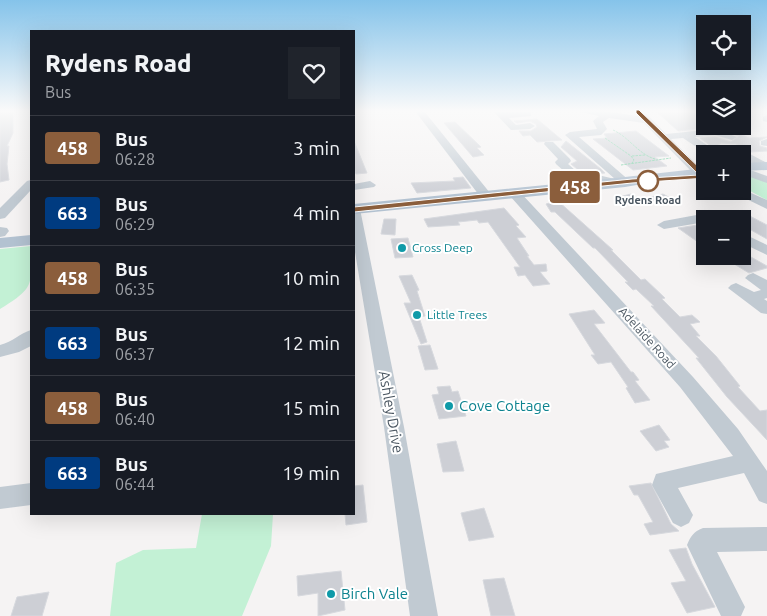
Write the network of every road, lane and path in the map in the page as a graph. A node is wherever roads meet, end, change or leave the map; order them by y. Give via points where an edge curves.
1 (441, 140) edge
2 (576, 140) edge
3 (608, 140) edge
4 (628, 140) edge
5 (666, 140) edge
6 (667, 140) edge
7 (549, 144) dead end
8 (645, 155) junction
9 (631, 156) junction
10 (683, 157) junction
11 (657, 160) junction
12 (751, 161) edge
13 (632, 163) junction
14 (606, 166) junction
15 (696, 167) edge
16 (696, 168) edge
17 (751, 170) edge
18 (766, 171) edge
19 (696, 175) edge
20 (623, 182) junction
21 (30, 184) edge
22 (584, 184) junction
23 (370, 185) dead end
24 (355, 187) edge
25 (514, 193) junction
26 (486, 196) junction
27 (751, 197) edge
28 (767, 205) edge
29 (27, 206) dead end
30 (355, 209) edge
31 (4, 211) edge
32 (355, 214) edge
33 (696, 219) edge
34 (664, 224) dead end
35 (1, 236) edge
36 (30, 240) edge
37 (751, 242) edge
38 (767, 251) edge
39 (752, 278) dead end
40 (767, 287) edge
41 (736, 288) dead end
42 (759, 296) edge
43 (767, 308) edge
44 (30, 337) edge
45 (0, 351) edge
46 (750, 462) junction
47 (767, 493) edge
48 (30, 494) edge
49 (0, 498) edge
50 (681, 515) dead end
51 (767, 539) edge
52 (731, 607) dead end
53 (424, 616) edge

1 - 26 street
2 - 14 street
3 - 9 path
4 - 8 path
5 - 10 street
6 - 15 street
7 - 22 street via 570,160 560,162
8 - 9 path
8 - 11 path
9 - 13 path
10 - 11 path
10 - 16 street
11 - 13 path
12 - 18 street
13 - 14 path
14 - 20 street
17 - 18 main road
19 - 20 main road
20 - 22 main road
21 - 31 street
22 - 25 main road
23 - 24 street
25 - 26 main road
25 - 46 street, Adelaide Road via 681,376
26 - 30 main road
27 - 28 street
29 - 31 street
32 - 53 street, Ashley Drive
33 - 34 street
35 - 36 main road
37 - 38 street
39 - 40 street
41 - 42 street
42 - 43 street
44 - 45 street via 23,344
46 - 47 street, Adelaide Road
46 - 50 street via 664,481 663,485
48 - 49 street
51 - 52 street via 703,540 700,545

